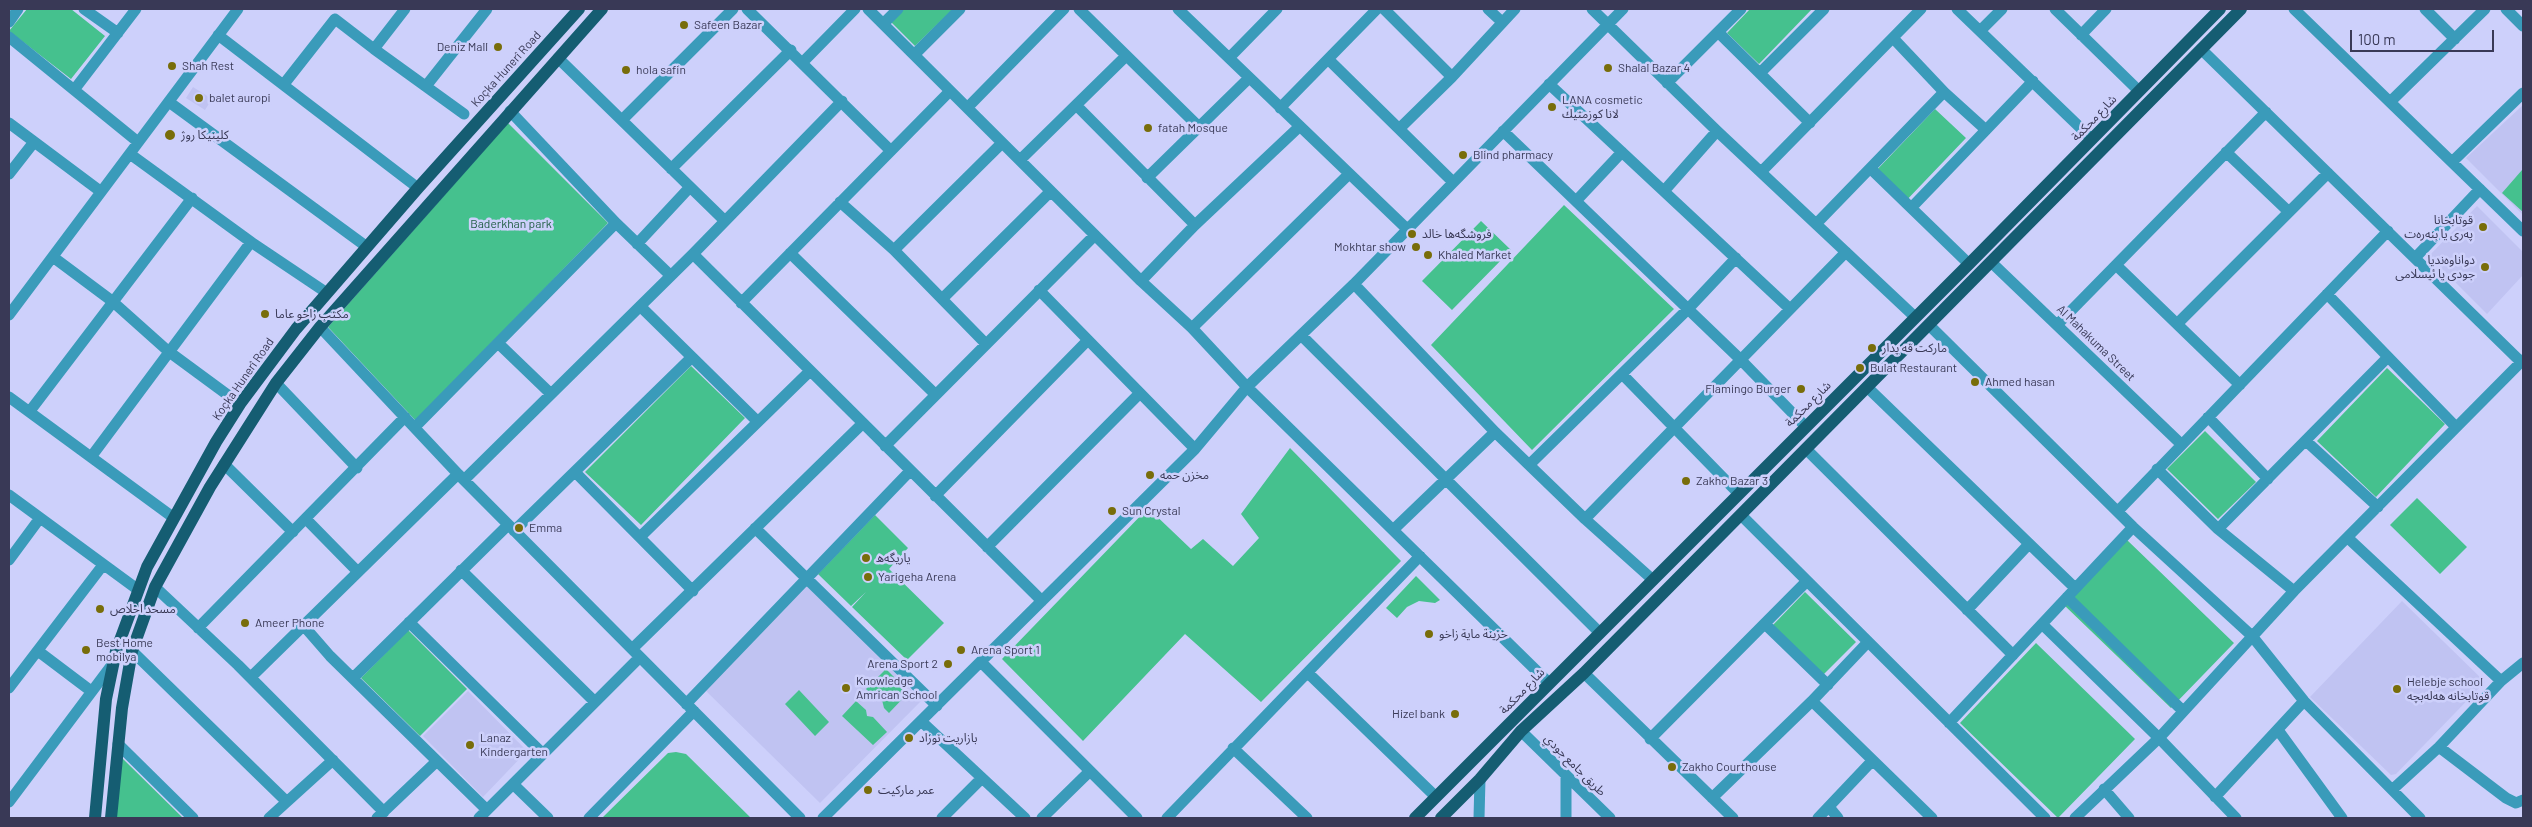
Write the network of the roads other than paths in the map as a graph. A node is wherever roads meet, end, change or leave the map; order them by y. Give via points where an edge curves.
1 (18, 9) edge
2 (84, 9) edge
3 (136, 9) edge
4 (238, 9) edge
5 (342, 9) edge
6 (405, 9) edge
7 (488, 9) edge
8 (579, 9) edge
9 (602, 9) edge
10 (733, 9) edge
11 (747, 9) edge
12 (855, 9) edge
13 (868, 9) edge
14 (898, 9) edge
15 (960, 9) edge
16 (1064, 9) edge
17 (1079, 9) edge
18 (1178, 9) edge
19 (1277, 9) edge
20 (1377, 9) edge
21 (1384, 9) edge
22 (1488, 9) edge
23 (1515, 9) edge
24 (1592, 9) edge
25 (1623, 9) edge
26 (1741, 9) edge
27 (1824, 9) edge
28 (1921, 9) edge
29 (1956, 9) edge
30 (2002, 9) edge
31 (2055, 9) edge
32 (2106, 9) edge
33 (2220, 9) edge
34 (2241, 9) edge
35 (2294, 9) edge
36 (2425, 9) edge
37 (2485, 9) edge
38 (2506, 9) edge
39 (335, 18) junction
40 (9, 22) edge
41 (1502, 22) junction
42 (884, 23) junction
43 (1608, 24) junction
44 (2523, 26) edge
45 (1980, 31) junction
46 (1718, 32) junction
47 (118, 33) junction
48 (218, 35) junction
49 (2081, 35) junction
50 (9, 37) edge
51 (1893, 38) junction
52 (2455, 38) junction
53 (374, 49) junction
54 (2201, 49) junction
55 (791, 50) junction
56 (915, 54) junction
57 (1126, 56) junction
58 (558, 58) junction
59 (1229, 58) junction
60 (1328, 59) junction
61 (803, 62) junction
62 (1760, 73) junction
63 (1452, 77) junction
64 (1249, 78) junction
65 (2033, 82) junction
66 (1667, 83) junction
67 (284, 84) junction
68 (1549, 84) junction
69 (426, 86) junction
70 (74, 90) junction
71 (950, 91) junction
72 (2139, 91) junction
73 (1944, 92) junction
74 (2523, 93) edge
75 (842, 101) junction
76 (168, 102) junction
77 (2390, 102) junction
78 (1076, 105) junction
79 (968, 106) junction
80 (1280, 108) junction
81 (510, 112) junction
82 (2266, 112) junction
83 (464, 114) dead end
84 (622, 120) junction
85 (9, 123) edge
86 (1810, 123) junction
87 (1300, 126) junction
88 (1199, 127) junction
89 (1399, 129) junction
90 (1986, 130) junction
91 (1503, 131) junction
92 (1717, 131) junction
93 (2092, 139) junction
94 (34, 142) junction
95 (138, 142) junction
96 (1002, 143) junction
97 (891, 151) junction
98 (1622, 152) junction
99 (2226, 152) junction
100 (130, 154) junction
101 (1020, 160) junction
102 (2452, 162) junction
103 (671, 169) junction
104 (1870, 169) junction
105 (1760, 172) junction
106 (2328, 173) junction
107 (9, 174) edge
108 (1349, 174) junction
109 (1147, 178) junction
110 (1453, 182) junction
111 (690, 187) junction
112 (418, 188) junction
113 (2480, 189) junction
114 (100, 191) junction
115 (1051, 191) junction
116 (1664, 191) junction
117 (2040, 192) junction
118 (192, 198) junction
119 (2051, 200) junction
120 (1576, 201) junction
121 (840, 202) junction
122 (1912, 208) junction
123 (2290, 212) junction
124 (2027, 214) junction
125 (725, 221) junction
126 (616, 223) junction
127 (1816, 224) junction
128 (1195, 225) junction
129 (1407, 230) junction
130 (2388, 231) junction
131 (2523, 231) edge
132 (1095, 235) junction
133 (250, 242) junction
134 (637, 244) junction
135 (367, 246) junction
136 (894, 250) junction
137 (790, 252) junction
138 (1846, 252) junction
139 (693, 254) junction
140 (53, 257) junction
141 (1736, 258) junction
142 (2415, 258) junction
143 (1991, 262) junction
144 (1970, 264) junction
145 (2116, 266) junction
146 (670, 276) junction
147 (1141, 281) junction
148 (1354, 284) junction
149 (1039, 290) junction
150 (327, 293) junction
151 (2327, 294) junction
152 (943, 298) junction
153 (112, 302) junction
154 (741, 303) junction
155 (640, 306) junction
156 (1688, 309) junction
157 (1790, 309) junction
158 (9, 314) edge
159 (1915, 317) junction
160 (2177, 324) junction
161 (1929, 325) junction
162 (2057, 326) junction
163 (320, 327) junction
164 (1192, 328) junction
165 (1301, 335) junction
166 (1088, 340) junction
167 (498, 343) junction
168 (986, 344) junction
169 (282, 347) junction
170 (168, 351) junction
171 (296, 357) junction
172 (2388, 357) junction
173 (691, 358) junction
174 (1741, 360) junction
175 (2522, 361) edge
176 (809, 372) junction
177 (1622, 374) junction
178 (276, 383) junction
179 (2240, 385) junction
180 (1247, 387) junction
181 (1867, 387) junction
182 (1140, 393) junction
183 (551, 394) junction
184 (936, 395) junction
185 (9, 397) edge
186 (240, 404) junction
187 (30, 411) junction
188 (405, 417) junction
189 (2208, 417) junction
190 (758, 422) junction
191 (862, 424) junction
192 (415, 427) junction
193 (1675, 427) junction
194 (1806, 427) junction
195 (2456, 428) junction
196 (1495, 432) junction
197 (2306, 441) junction
198 (2181, 444) junction
199 (885, 446) junction
200 (1195, 449) junction
201 (1806, 449) junction
202 (91, 457) junction
203 (224, 464) junction
204 (1529, 465) junction
205 (357, 468) junction
206 (2157, 469) junction
207 (910, 471) junction
208 (575, 472) junction
209 (461, 477) junction
210 (1447, 479) junction
211 (2268, 479) junction
212 (9, 494) edge
213 (1738, 494) junction
214 (935, 496) junction
215 (2378, 507) junction
216 (2118, 511) junction
217 (1741, 515) junction
218 (40, 518) junction
219 (174, 518) junction
220 (306, 519) junction
221 (1585, 519) junction
222 (2134, 526) junction
223 (511, 528) junction
224 (755, 528) junction
225 (1393, 530) junction
226 (2218, 530) junction
227 (293, 532) junction
228 (640, 537) junction
229 (2348, 538) junction
230 (2029, 544) junction
231 (987, 547) junction
232 (1420, 556) junction
233 (9, 560) edge
234 (104, 565) junction
235 (462, 570) junction
236 (358, 572) junction
237 (805, 579) junction
238 (1653, 580) junction
239 (1806, 582) junction
240 (156, 588) junction
241 (137, 589) junction
242 (694, 591) junction
243 (2294, 591) junction
244 (2071, 593) junction
245 (1042, 601) junction
246 (1967, 610) junction
247 (409, 622) junction
248 (1765, 624) junction
249 (2042, 624) junction
250 (303, 625) junction
251 (198, 628) junction
252 (1600, 633) junction
253 (2252, 636) junction
254 (1868, 642) junction
255 (38, 652) junction
256 (132, 652) junction
257 (636, 653) junction
258 (2013, 655) junction
259 (981, 662) junction
260 (2523, 662) edge
261 (112, 666) junction
262 (1308, 673) junction
263 (1584, 673) junction
264 (251, 677) junction
265 (352, 678) junction
266 (2501, 681) junction
267 (1549, 683) junction
268 (1828, 685) junction
269 (9, 688) edge
270 (91, 691) junction
271 (1812, 701) junction
272 (2304, 701) junction
273 (595, 702) junction
274 (937, 706) junction
275 (690, 708) junction
276 (2182, 710) junction
277 (921, 721) junction
278 (1949, 722) junction
279 (2278, 730) junction
280 (1521, 731) junction
281 (1650, 738) junction
282 (2158, 738) junction
283 (118, 744) junction
284 (2439, 747) junction
285 (1234, 748) junction
286 (543, 754) junction
287 (333, 760) junction
288 (437, 761) junction
289 (1872, 761) junction
290 (1090, 771) junction
291 (1566, 776) junction
292 (982, 779) junction
293 (1480, 779) junction
294 (513, 784) junction
295 (2104, 789) junction
296 (2393, 789) junction
297 (1436, 797) junction
298 (2215, 797) junction
299 (1712, 798) junction
300 (2523, 800) edge
301 (286, 801) junction
302 (9, 802) edge
303 (1829, 807) junction
304 (483, 814) edge
305 (381, 815) edge
306 (95, 818) edge
307 (112, 818) edge
308 (193, 818) edge
309 (270, 818) edge
310 (548, 818) edge
311 (589, 818) edge
312 (800, 818) edge
313 (822, 818) edge
314 (942, 818) edge
315 (1025, 818) edge
316 (1042, 818) edge
317 (1137, 818) edge
318 (1167, 818) edge
319 (1307, 818) edge
320 (1415, 818) edge
321 (1441, 818) edge
322 (1479, 818) edge
323 (1566, 818) edge
324 (1610, 818) edge
325 (1733, 818) edge
326 (1818, 818) edge
327 (1838, 818) edge
328 (1932, 818) edge
329 (2045, 818) edge
330 (2075, 818) edge
331 (2130, 818) edge
332 (2236, 818) edge
333 (2342, 818) edge
334 (2420, 818) edge

1 - 40 street
2 - 47 street
3 - 47 street
4 - 48 street
5 - 39 street
6 - 53 street
7 - 69 street
8 - 112 main road, Koçka Hunerî Road
9 - 58 main road
10 - 84 street
11 - 55 street
12 - 61 street
13 - 42 street
14 - 42 street
15 - 56 street
16 - 79 street
17 - 57 street
18 - 59 street
19 - 59 street
20 - 60 street
21 - 63 street
22 - 41 street
23 - 41 street
24 - 43 street
25 - 43 street
26 - 46 street
27 - 62 street
28 - 51 street
29 - 45 street
30 - 45 street
31 - 49 street
32 - 49 street
33 - 72 main road, شارع محكمة
34 - 54 main road, شارع محكمة
35 - 77 street
36 - 52 street
37 - 52 street
38 - 44 street
39 - 53 street
39 - 67 street
41 - 63 street
42 - 56 street
43 - 66 street
43 - 68 street
45 - 65 street
46 - 62 street
46 - 66 street
47 - 70 street
48 - 67 street
48 - 76 street
49 - 72 street
50 - 70 street
51 - 73 street
51 - 86 street
52 - 77 street
53 - 69 street
54 - 82 street
54 - 119 main road, شارع محكمة
55 - 61 street
55 - 103 street
56 - 71 street
57 - 78 street
57 - 88 street
58 - 81 main road
58 - 84 street
59 - 64 street
60 - 80 street
60 - 89 street
61 - 75 street
62 - 86 street
63 - 89 street
64 - 80 street
64 - 88 street
65 - 90 street
65 - 93 street
66 - 92 street
67 - 112 street
68 - 91 street
68 - 98 street
69 - 83 street
70 - 95 street
71 - 79 street
71 - 97 street
72 - 93 main road, شارع محكمة
73 - 90 street
73 - 104 street
74 - 102 street
75 - 97 street
75 - 125 street
76 - 95 street
76 - 135 street
77 - 102 street
78 - 101 street
78 - 109 street
79 - 96 street
80 - 87 street
81 - 126 street
81 - 163 main road
82 - 99 street
82 - 106 street
84 - 103 street
85 - 94 street
86 - 105 street
87 - 108 street
87 - 128 street
88 - 109 street
89 - 110 street
90 - 122 street
91 - 110 street
91 - 120 street
92 - 105 street
92 - 116 street
93 - 117 main road, شارع محكمة
94 - 107 street
94 - 114 street
95 - 100 street
96 - 101 street
96 - 136 street
97 - 121 street
98 - 116 street
98 - 120 street
99 - 123 street
99 - 145 street
100 - 114 street
100 - 118 street
101 - 115 street
102 - 113 street
103 - 111 street
104 - 122 street
104 - 127 street
105 - 127 street
106 - 123 street
106 - 130 street
108 - 129 street
108 - 164 street
109 - 128 street
110 - 129 street
111 - 125 street
111 - 134 street
112 - 135 main road, Koçka Hunerî Road
113 - 131 street
113 - 142 street
114 - 140 street
115 - 132 street
115 - 152 street
116 - 141 street
117 - 119 main road
117 - 124 main road, شارع محكمة
118 - 133 street
118 - 153 street
119 - 124 main road, شارع محكمة
120 - 156 street
121 - 136 street
121 - 137 street
122 - 144 street
123 - 160 street
124 - 143 main road, شارع محكمة
124 - 144 main road, شارع محكمة
125 - 139 street
126 - 134 street
126 - 167 street
127 - 138 street
128 - 147 street
129 - 148 street
130 - 142 street
130 - 151 street
132 - 147 street
132 - 149 street
133 - 150 street
133 - 170 street
134 - 146 street
135 - 150 main road, Koçka Hunerî Road
136 - 152 street
137 - 154 street
137 - 184 street
138 - 157 street
138 - 159 street
139 - 146 street
139 - 154 street
140 - 153 street
140 - 158 street
141 - 156 street
141 - 157 street
142 - 175 street
143 - 161 main road, شارع محكمة
143 - 162 street, Al Mahakuma Street
144 - 159 main road, شارع محكمة
145 - 160 street
145 - 162 street
146 - 155 street
147 - 164 street
148 - 165 street
148 - 196 street
149 - 166 street
149 - 168 street
150 - 169 main road, Koçka Hunerî Road
151 - 172 street
151 - 179 street
152 - 168 street
153 - 170 street
153 - 187 street
154 - 176 street
155 - 173 street
155 - 183 street
156 - 174 street
156 - 177 street
157 - 174 street
159 - 194 main road, شارع محكمة
160 - 179 street
161 - 181 main road, شارع محكمة
161 - 216 street
162 - 198 street, Al Mahakuma Street
163 - 171 main road
163 - 188 street
164 - 180 street
165 - 180 street
165 - 210 street
166 - 182 street
166 - 214 street
167 - 183 street
167 - 192 street
168 - 184 street
169 - 171 main road
169 - 186 main road, Koçka Hunerî Road
170 - 186 street
170 - 202 street
171 - 178 main road
172 - 195 street
172 - 197 street
173 - 190 street
173 - 208 street
174 - 193 street
174 - 194 street
175 - 195 street
176 - 190 street
176 - 191 street
177 - 193 street
177 - 204 street
178 - 203 main road
178 - 205 street
179 - 189 street
180 - 200 street
180 - 225 street
181 - 201 main road, شارع محكمة
181 - 230 street
182 - 200 street
182 - 231 street
183 - 209 street
184 - 199 street
185 - 187 street
186 - 219 main road, Koçka Hunerî Road
187 - 202 street
188 - 192 street
188 - 205 street
189 - 198 street
189 - 211 street
190 - 228 street
191 - 199 street
191 - 224 street
192 - 209 street
193 - 213 street
193 - 221 street
194 - 213 main road, شارع محكمة
195 - 215 street
196 - 204 street
196 - 210 street
197 - 211 street
197 - 215 street
198 - 206 street
199 - 207 street
200 - 245 street
201 - 217 main road, شارع محكمة
201 - 246 street
202 - 219 street
203 - 227 street
203 - 240 main road
204 - 221 street
205 - 220 street
206 - 216 street
206 - 226 street
207 - 214 street
207 - 237 street
208 - 223 street
208 - 228 street
209 - 223 street
209 - 236 street
210 - 225 street
210 - 252 street
211 - 226 street
212 - 218 street
213 - 238 main road, شارع محكمة
214 - 231 street
215 - 229 street
216 - 222 street
217 - 239 street
217 - 263 main road, شارع محكمة
218 - 233 street
218 - 234 street
219 - 241 main road, Koçka Hunerî Road
220 - 227 street
220 - 236 street
221 - 238 street
222 - 244 street
222 - 253 street
223 - 235 street
223 - 257 street
224 - 237 street
224 - 242 street
225 - 232 street
226 - 243 street
227 - 251 street
228 - 242 street
229 - 243 street
229 - 266 street
230 - 244 street
230 - 246 street
231 - 245 street
232 - 262 street
232 - 267 street
234 - 241 street
234 - 255 street
235 - 247 street
235 - 273 street
236 - 250 street
237 - 274 street
237 - 275 street
238 - 252 main road, شارع محكمة
239 - 248 street
239 - 254 street
240 - 251 street
240 - 256 main road
241 - 261 main road, Koçka Hunerî Road
242 - 257 street
243 - 253 street
244 - 249 street
244 - 276 street
245 - 259 street
246 - 258 street
247 - 265 street
247 - 286 street
248 - 268 street
248 - 281 street
249 - 258 street
249 - 282 street
250 - 264 street
250 - 265 street
251 - 264 street
252 - 267 main road, شارع محكمة
253 - 272 street
253 - 276 street
254 - 268 street
254 - 278 street
255 - 269 street
255 - 270 street
256 - 283 main road
256 - 301 street
257 - 273 street
257 - 275 street
258 - 278 street
259 - 274 street
259 - 290 street
260 - 266 street
261 - 270 street
261 - 306 main road, Koçka Hunerî Road
262 - 285 street
262 - 297 street
263 - 280 main road, شارع محكمة
263 - 281 street
264 - 287 street
265 - 288 street
266 - 284 street
267 - 297 main road, شارع محكمة
268 - 271 street
270 - 302 street
271 - 289 street
271 - 299 street
272 - 279 street
272 - 296 street
273 - 286 street
274 - 277 street
275 - 311 street
275 - 312 street
276 - 282 street
277 - 292 street
277 - 313 street
278 - 329 street
279 - 298 street
279 - 333 street
280 - 291 street, طريق جامع جودي
280 - 293 main road, شارع محكمة
281 - 299 street
282 - 295 street
282 - 298 street
283 - 307 main road
283 - 308 street
284 - 296 street
284 - 300 street via 2506,798 2516,803
285 - 318 street
285 - 319 street
286 - 294 street
287 - 301 street
287 - 305 street
288 - 304 street
288 - 305 street
289 - 303 street
289 - 328 street
290 - 316 street
290 - 317 street
291 - 323 street
291 - 324 street, طريق جامع جودي
292 - 314 street
292 - 315 street
293 - 321 main road, شارع محكمة
293 - 322 street
294 - 304 street
294 - 310 street
295 - 330 street
295 - 331 street
296 - 334 street
297 - 320 main road, شارع محكمة
298 - 332 street
299 - 325 street
301 - 309 street
303 - 326 street
303 - 327 street

